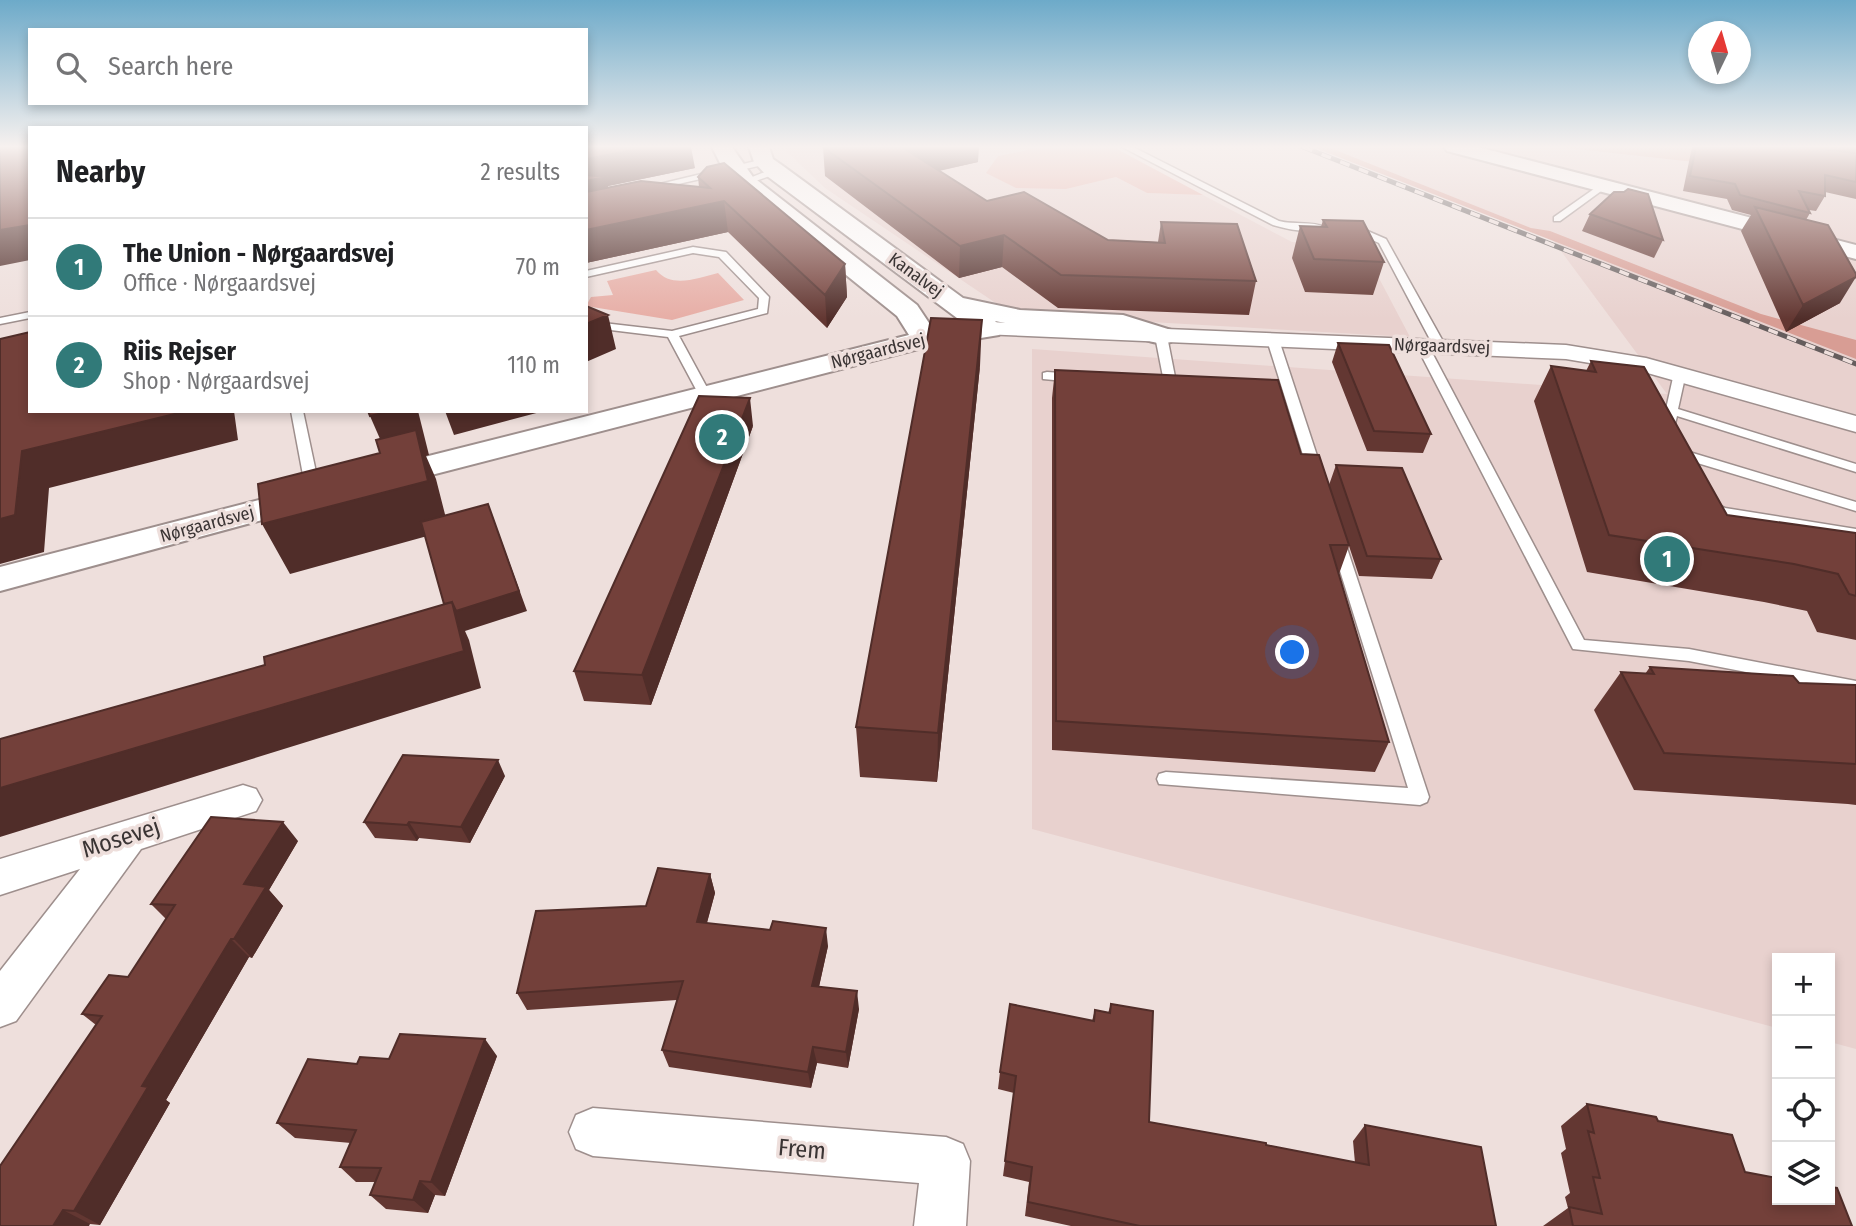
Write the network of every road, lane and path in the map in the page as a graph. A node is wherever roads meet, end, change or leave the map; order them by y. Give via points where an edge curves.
1 (766, 204) edge
2 (824, 204) edge
3 (1239, 204) edge
4 (1578, 204) edge
5 (1674, 204) edge
6 (1557, 219) dead end
7 (1856, 252) edge
8 (588, 274) edge
9 (953, 302) junction
10 (897, 303) junction
11 (28, 315) edge
12 (0, 321) edge
13 (588, 324) edge
14 (989, 329) junction
15 (672, 334) junction
16 (1161, 335) junction
17 (925, 339) junction
18 (1273, 340) junction
19 (1430, 345) junction
20 (881, 350) junction
21 (1680, 373) junction
22 (1047, 376) dead end
23 (1088, 378) edge
24 (1156, 381) edge
25 (705, 395) junction
26 (1673, 411) junction
27 (298, 413) edge
28 (1856, 424) edge
29 (1670, 451) junction
30 (1856, 468) edge
31 (1679, 473) edge
32 (1320, 483) edge
33 (334, 491) junction
34 (1700, 501) edge
35 (1856, 507) edge
36 (1332, 523) edge
37 (1856, 534) edge
38 (0, 579) edge
39 (1856, 687) edge
40 (1166, 779) dead end
41 (243, 800) dead end
42 (128, 836) junction
43 (0, 877) edge
44 (0, 1006) edge
45 (593, 1132) dead end
46 (940, 1226) edge

1 - 10 street, Kanalvej
2 - 9 street, Kanalvej
3 - 19 lane via 1290,227 1353,228 1383,241
4 - 6 lane
5 - 7 street
8 - 15 lane via 692,250 722,254 764,297 763,311
9 - 14 street, Kanalvej
9 - 16 street via 1020,318 1123,323
10 - 17 street, Kanalvej via 908,311
10 - 20 street via 901,324
11 - 12 lane
13 - 15 lane
14 - 16 street, Nørgaardsvej
14 - 17 street, Nørgaardsvej
15 - 25 lane
16 - 18 street, Nørgaardsvej
16 - 24 lane via 1176,382
17 - 20 street, Nørgaardsvej
18 - 19 street, Nørgaardsvej
18 - 32 lane
19 - 21 street, Nørgaardsvej via 1566,352
19 - 39 lane via 1579,645 1689,655
20 - 25 street, Nørgaardsvej
21 - 26 lane
21 - 28 street, Nørgaardsvej
22 - 23 lane
25 - 33 street, Nørgaardsvej
26 - 29 lane via 1665,440
26 - 30 lane
27 - 33 lane
29 - 31 lane
29 - 35 lane
33 - 38 street, Nørgaardsvej
34 - 37 lane via 1721,512
36 - 40 lane via 1420,797
41 - 42 street, Mosevej
42 - 43 street, Mosevej
42 - 44 street
45 - 46 street, Frem via 946,1161

